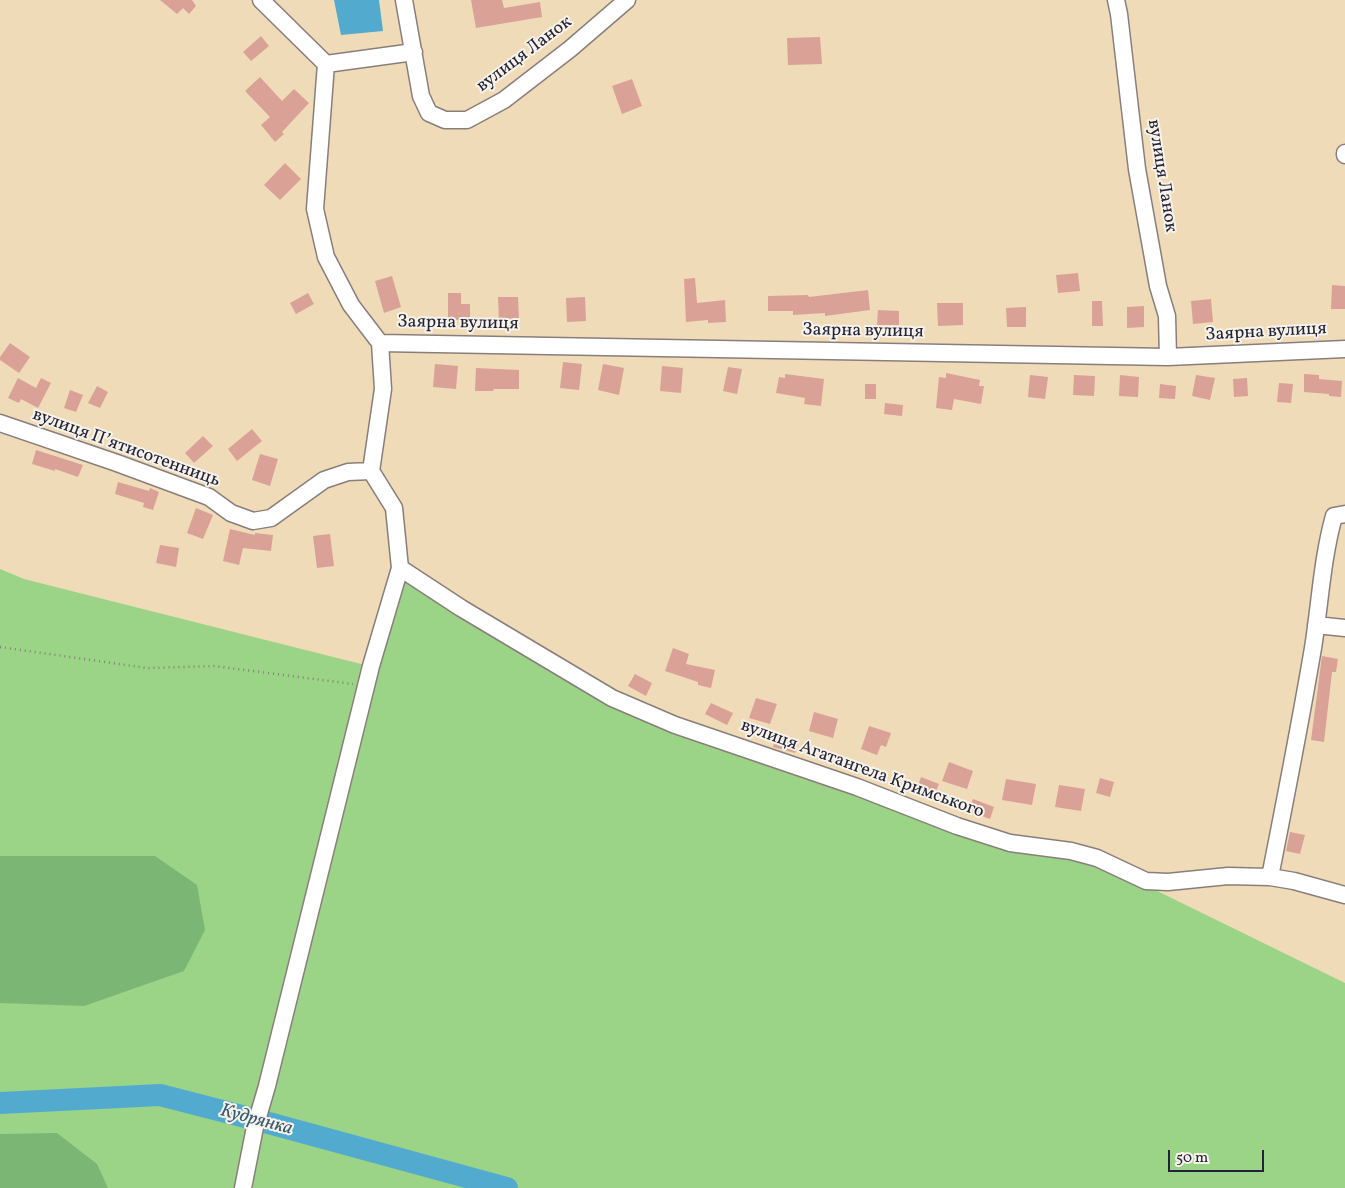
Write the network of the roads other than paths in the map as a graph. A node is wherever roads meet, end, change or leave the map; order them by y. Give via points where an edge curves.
1 (261, 0) edge
2 (404, 0) edge
3 (627, 0) edge
4 (1116, 0) edge
5 (414, 52) junction
6 (326, 64) junction
7 (380, 343) junction
8 (1345, 349) edge
9 (1168, 357) junction
10 (0, 423) edge
11 (371, 471) junction
12 (1339, 515) edge
13 (400, 568) junction
14 (1316, 625) junction
15 (1345, 628) edge
16 (1270, 877) junction
17 (1345, 895) edge
18 (243, 1188) edge

1 - 6 street
2 - 5 street
3 - 5 street, вулиця Ланок via 504,100 467,120 446,120 429,113 421,96
4 - 9 street, вулиця Ланок via 1137,168 1166,316
5 - 6 street
6 - 7 street via 316,209 326,257 350,305
7 - 9 street, Заярна вулиця
7 - 11 street via 383,389
8 - 9 street, Заярна вулиця
10 - 11 street, вулиця Пʼятисотенниць via 209,497 231,513 253,521 271,518 324,480 348,472
11 - 13 street via 394,508
12 - 14 street via 1328,539
13 - 16 street, вулиця Агатангела Кримського via 612,698 675,725 857,787 957,826 1010,843 1097,858 1146,881
13 - 18 street via 366,686
14 - 15 street
14 - 16 street
16 - 17 street, вулиця Агатангела Кримського

